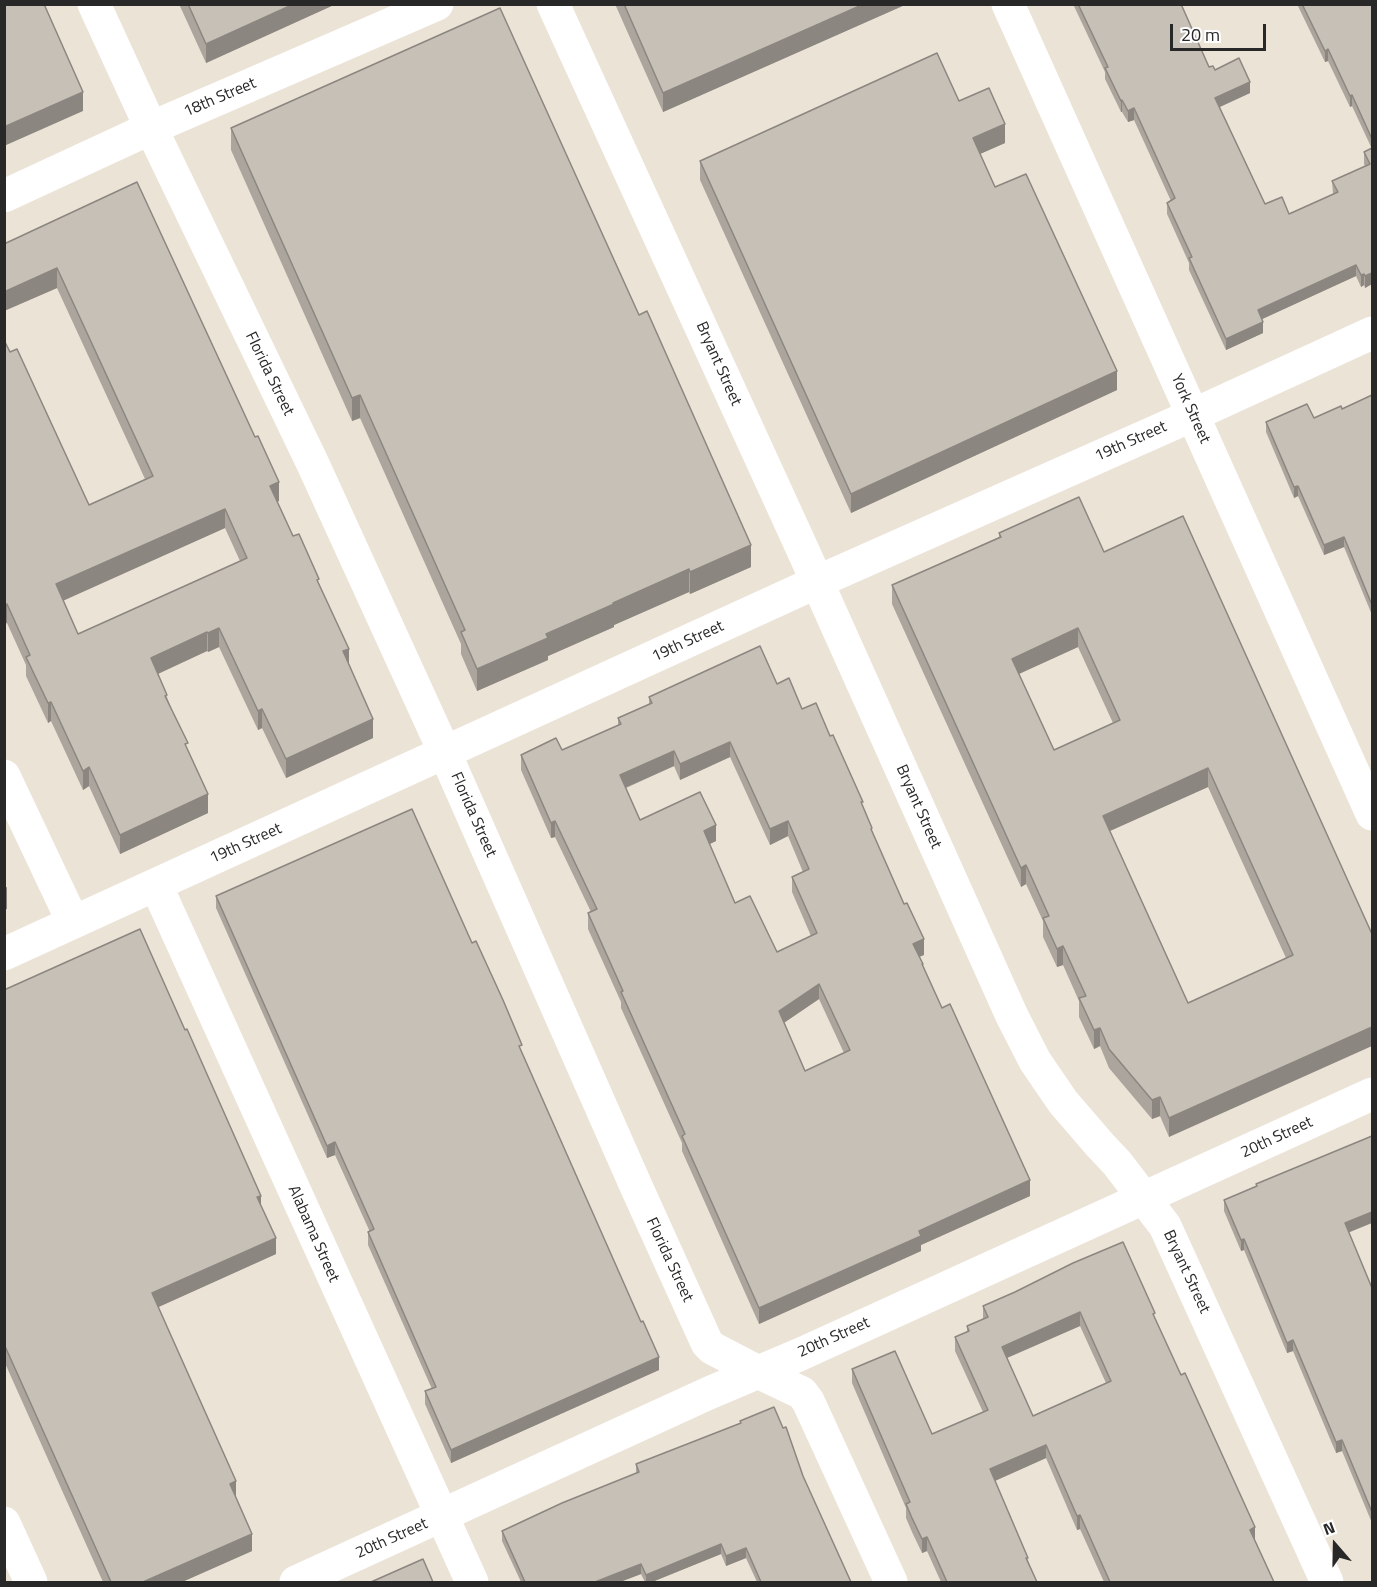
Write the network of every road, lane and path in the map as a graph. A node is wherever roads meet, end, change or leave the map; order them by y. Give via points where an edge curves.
1 (94, 4) edge
2 (437, 4) edge
3 (553, 4) edge
4 (1008, 4) edge
5 (151, 128) junction
6 (4, 196) edge
7 (1372, 333) edge
8 (1193, 415) junction
9 (817, 582) junction
10 (445, 753) junction
11 (4, 776) edge
12 (1372, 814) edge
13 (156, 885) junction
14 (73, 922) junction
15 (4, 954) edge
16 (1372, 1094) edge
17 (1145, 1198) junction
18 (758, 1372) junction
19 (441, 1516) junction
20 (4, 1523) edge
21 (31, 1582) edge
22 (296, 1582) edge
23 (472, 1582) edge
24 (891, 1582) edge
25 (1327, 1582) edge

1 - 5 street, Florida Street
2 - 5 street, 18th Street
3 - 9 street, Bryant Street
4 - 8 street, York Street
5 - 6 street, 18th Street
5 - 10 street, Florida Street via 312,462
7 - 8 street, 19th Street
8 - 9 street, 19th Street
8 - 12 street, York Street
9 - 10 street, 19th Street
9 - 17 street, Bryant Street via 1016,1025 1063,1102
10 - 13 street, 19th Street
10 - 18 street, Florida Street via 707,1343
11 - 14 street
13 - 14 street, 19th Street
13 - 19 street, Alabama Street
14 - 15 street, 19th Street
16 - 17 street, 20th Street
17 - 18 street, 20th Street
17 - 25 street, Bryant Street via 1165,1226
18 - 19 street, 20th Street
18 - 24 street, Florida Street via 802,1393 808,1401
19 - 22 street, 20th Street
19 - 23 street, Alabama Street
20 - 21 street

